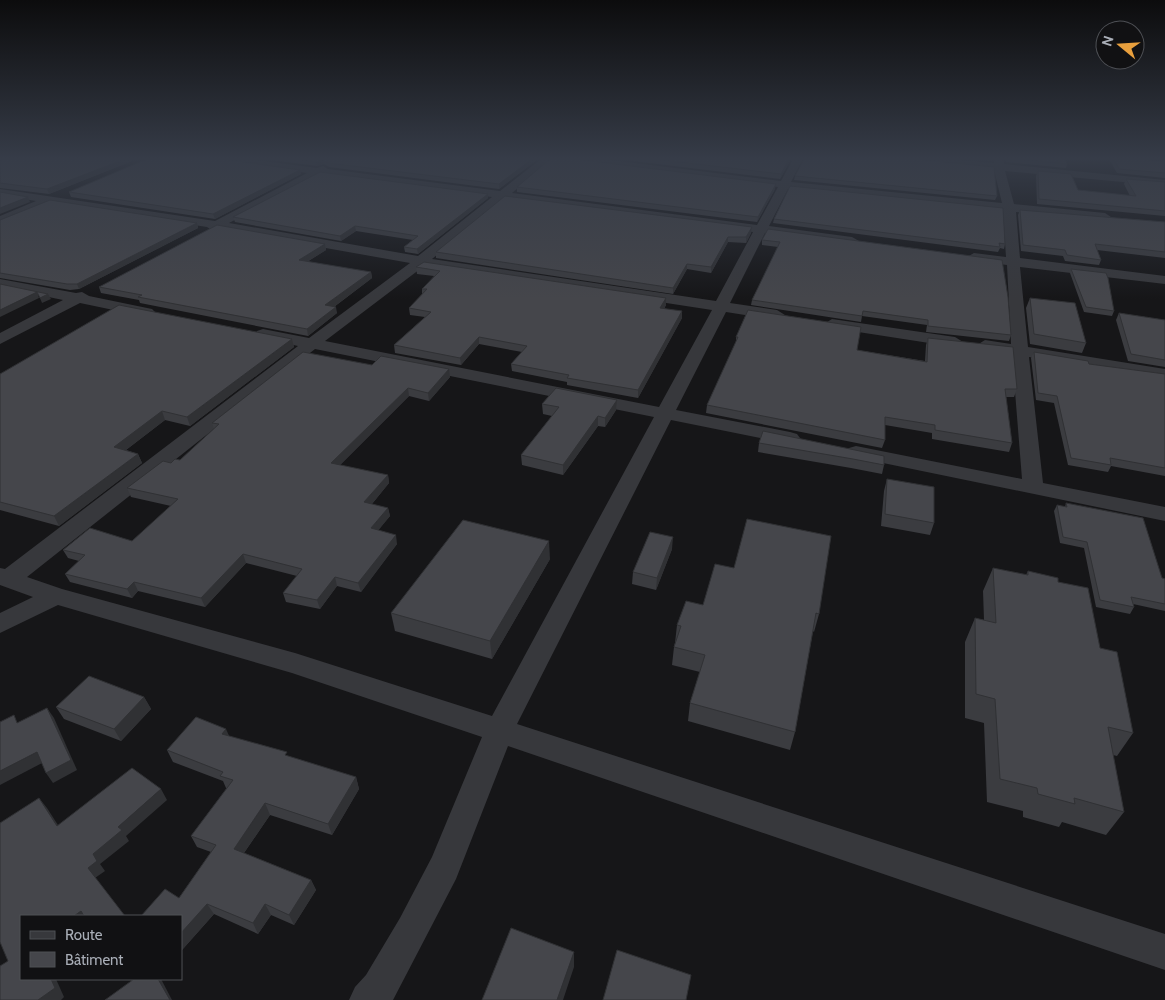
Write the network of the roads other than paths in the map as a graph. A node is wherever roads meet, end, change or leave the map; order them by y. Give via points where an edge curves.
1 (37, 206) edge
2 (89, 206) edge
3 (254, 206) edge
4 (491, 206) edge
5 (588, 206) edge
6 (775, 206) edge
7 (987, 206) edge
8 (1010, 208) junction
9 (1117, 218) edge
10 (0, 220) edge
11 (217, 225) junction
12 (763, 228) junction
13 (200, 234) edge
14 (868, 243) edge
15 (965, 256) edge
16 (421, 261) junction
17 (1013, 262) junction
18 (1165, 280) edge
19 (0, 283) edge
20 (95, 289) dead end
21 (78, 298) junction
22 (721, 306) junction
23 (165, 315) edge
24 (788, 317) edge
25 (817, 321) edge
26 (243, 330) edge
27 (0, 339) edge
28 (311, 344) junction
29 (1018, 349) junction
30 (1165, 374) edge
31 (665, 412) junction
32 (810, 442) edge
33 (839, 448) edge
34 (1033, 488) junction
35 (1165, 514) edge
36 (4, 577) edge
37 (56, 596) junction
38 (0, 624) edge
39 (498, 731) junction
40 (1165, 952) edge
41 (368, 1000) edge

1 - 10 street
2 - 11 street
3 - 11 street
4 - 16 street
5 - 12 street
6 - 12 street
7 - 8 street
8 - 9 street
8 - 17 street
11 - 13 street
11 - 16 street
12 - 14 street
12 - 22 street
15 - 17 street
16 - 22 street
16 - 28 street
17 - 18 street
17 - 29 street via 1019,322
19 - 21 street
20 - 21 street
21 - 23 street
21 - 27 street
22 - 24 street
22 - 31 street
25 - 29 street via 942,341
26 - 28 street
28 - 31 street
28 - 36 street
29 - 30 street
29 - 34 street
31 - 32 street
31 - 39 street
33 - 34 street
34 - 35 street
36 - 37 street
37 - 38 street
37 - 39 street via 295,663
39 - 40 street
39 - 41 street via 444,868 379,988

